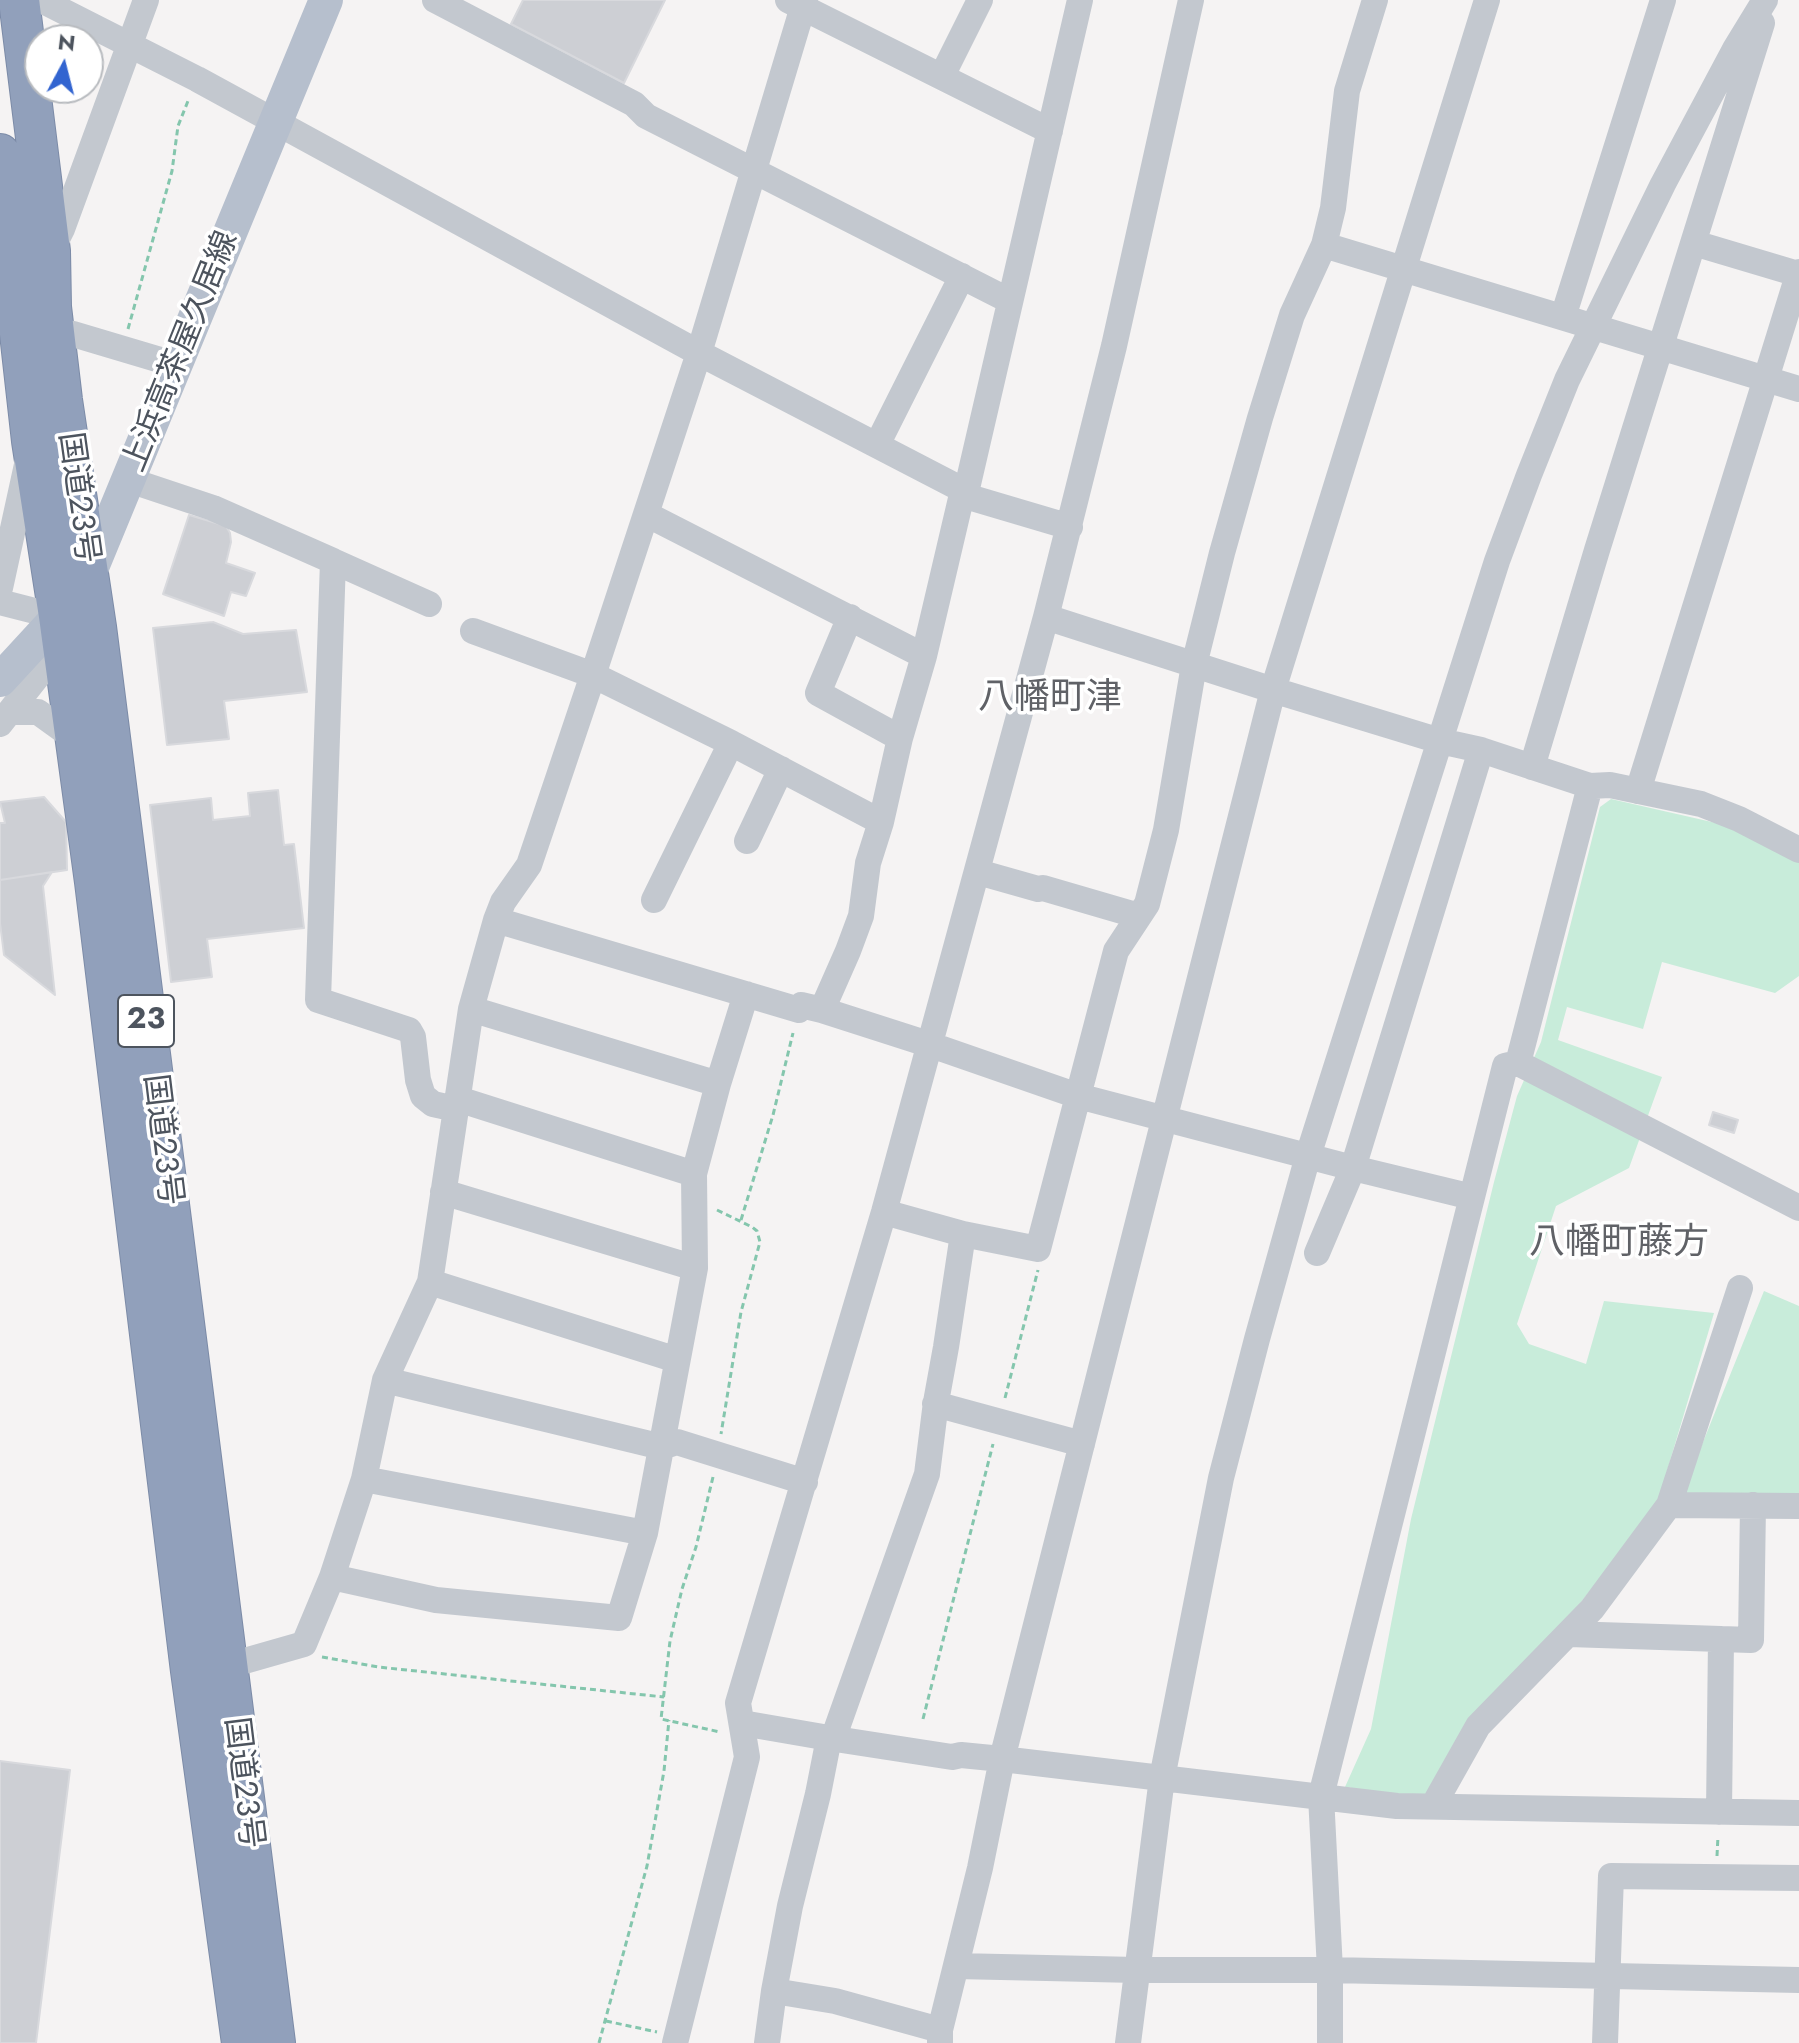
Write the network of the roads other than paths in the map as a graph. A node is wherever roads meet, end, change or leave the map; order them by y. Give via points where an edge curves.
1 (19, 0) edge
2 (41, 0) edge
3 (146, 0) edge
4 (326, 0) edge
5 (435, 0) edge
6 (980, 0) edge
7 (1080, 0) edge
8 (1191, 0) edge
9 (1375, 0) edge
10 (1487, 0) edge
11 (1663, 0) edge
12 (1767, 0) edge
13 (798, 2) edge
14 (130, 44) junction
15 (942, 76) junction
16 (276, 121) junction
17 (1050, 131) junction
18 (0, 154) edge
19 (753, 169) junction
20 (1694, 243) junction
21 (1324, 245) junction
22 (50, 251) junction
23 (1402, 269) junction
24 (1799, 273) edge
25 (962, 276) junction
26 (1010, 301) junction
27 (1563, 317) junction
28 (1593, 326) junction
29 (54, 332) junction
30 (1662, 347) junction
31 (699, 353) junction
32 (177, 365) junction
33 (1766, 379) junction
34 (1799, 389) edge
35 (32, 441) junction
36 (877, 445) junction
37 (129, 480) junction
38 (963, 492) junction
39 (646, 514) junction
40 (1070, 527) junction
41 (333, 561) junction
42 (88, 577) junction
43 (0, 588) edge
44 (0, 602) edge
45 (429, 604) dead end
46 (850, 617) junction
47 (1046, 617) junction
48 (77, 622) junction
49 (473, 631) dead end
50 (924, 656) junction
51 (1194, 665) junction
52 (593, 675) junction
53 (1273, 690) junction
54 (3, 706) edge
55 (74, 738) junction
56 (900, 738) junction
57 (1440, 741) junction
58 (731, 743) junction
59 (1481, 750) junction
60 (1532, 767) junction
61 (781, 769) junction
62 (1590, 786) junction
63 (1638, 791) junction
64 (881, 822) junction
65 (747, 841) dead end
66 (1799, 848) edge
67 (978, 872) junction
68 (654, 900) dead end
69 (1139, 916) junction
70 (496, 920) junction
71 (746, 994) junction
72 (471, 1009) junction
73 (807, 1009) junction
74 (931, 1045) junction
75 (1518, 1063) junction
76 (718, 1084) junction
77 (1078, 1096) junction
78 (457, 1104) junction
79 (1165, 1118) junction
80 (1308, 1156) junction
81 (1353, 1168) junction
82 (694, 1174) junction
83 (443, 1192) junction
84 (1472, 1197) junction
85 (1799, 1208) edge
86 (884, 1212) junction
87 (963, 1234) junction
88 (1317, 1253) dead end
89 (695, 1268) junction
90 (430, 1282) junction
91 (1740, 1288) dead end
92 (677, 1360) junction
93 (385, 1380) junction
94 (935, 1404) junction
95 (1082, 1444) junction
96 (662, 1447) junction
97 (364, 1479) junction
98 (805, 1482) junction
99 (1669, 1505) junction
100 (1753, 1505) junction
101 (1799, 1506) edge
102 (645, 1533) junction
103 (332, 1577) junction
104 (1569, 1634) junction
105 (1721, 1639) junction
106 (209, 1669) junction
107 (743, 1730) junction
108 (831, 1739) junction
109 (1002, 1759) junction
110 (1162, 1778) junction
111 (1321, 1796) junction
112 (1433, 1806) junction
113 (1719, 1812) junction
114 (1799, 1813) edge
115 (1799, 1878) edge
116 (956, 1966) junction
117 (1137, 1970) junction
118 (1330, 1970) junction
119 (1608, 1977) junction
120 (1799, 1980) edge
121 (774, 1991) junction
122 (940, 2036) edge
123 (676, 2040) edge
124 (1603, 2041) edge
125 (242, 2043) edge
126 (275, 2043) edge
127 (767, 2043) edge
128 (1128, 2043) edge
129 (1330, 2043) edge

1 - 22 highway, 国道23号 / 23
2 - 14 street
3 - 14 street
4 - 16 main road, 上浜高茶屋久居線
5 - 19 street
6 - 15 street
7 - 17 street
8 - 40 street
9 - 21 street via 1347,91
10 - 23 street
11 - 27 street
12 - 20 street
12 - 28 street via 1735,49
13 - 15 street
13 - 19 street
14 - 16 street
14 - 22 street
15 - 17 street
16 - 31 street
16 - 32 main road, 上浜高茶屋久居線
17 - 26 street
18 - 35 highway, 国道23号 / 23
19 - 25 street
19 - 31 street
20 - 24 street
20 - 30 street
21 - 23 street
21 - 51 street via 1292,315 1260,418
22 - 29 highway, 国道23号 / 23
23 - 27 street
23 - 53 street
24 - 33 street
25 - 26 street
25 - 36 street
26 - 38 street
27 - 28 street
28 - 30 street
28 - 57 street via 1518,503
29 - 32 street
29 - 42 highway, 国道23号 / 23
30 - 33 street
30 - 60 street
31 - 36 street
31 - 39 street
32 - 37 main road, 上浜高茶屋久居線
33 - 34 street
33 - 63 street
35 - 43 street
35 - 48 highway, 国道23号 / 23
36 - 38 street
37 - 41 street via 213,508
37 - 42 main road, 上浜高茶屋久居線
38 - 40 street
38 - 50 street
39 - 46 street
39 - 52 street
40 - 47 street
41 - 45 street
41 - 78 street via 318,1000 409,1030 423,1096 433,1104
42 - 48 highway, 国道23号 / 23
44 - 48 street
46 - 50 street
46 - 56 street via 818,693
47 - 51 street
47 - 67 street
48 - 54 main road
48 - 55 highway, 国道23号 / 23
48 - 106 highway, 国道23号 / 23
49 - 52 street
50 - 56 street
51 - 53 street
51 - 69 street via 1166,830 1147,904
52 - 58 street
52 - 70 street via 529,865
53 - 57 street
53 - 79 street
54 - 55 street via 38,712
55 - 106 highway, 国道23号 / 23
56 - 64 street
57 - 59 street
57 - 80 street
58 - 61 street
58 - 68 street
59 - 60 street
59 - 81 street
60 - 62 street
61 - 64 street
61 - 65 street
62 - 63 street
62 - 75 street
63 - 66 street via 1701,804
64 - 73 street via 848,951
67 - 69 street
67 - 74 street
69 - 77 street via 1116,951
70 - 71 street
70 - 72 street
71 - 73 street
71 - 76 street
72 - 76 street
72 - 78 street
73 - 74 street
74 - 77 street
74 - 86 street
75 - 84 street via 1505,1066
75 - 85 street
76 - 82 street
77 - 79 street
77 - 87 street via 1038,1249
78 - 82 street
78 - 83 street
79 - 80 street
79 - 95 street
80 - 81 street
80 - 110 street via 1221,1478
81 - 84 street
81 - 88 street
82 - 89 street
83 - 89 street
83 - 90 street
84 - 111 street
86 - 87 street
86 - 98 street
87 - 94 street
89 - 92 street
90 - 92 street
90 - 93 street
91 - 99 street
92 - 96 street
93 - 96 street
93 - 97 street
94 - 95 street
94 - 108 street via 927,1474
95 - 109 street
96 - 98 street via 677,1442
96 - 102 street
97 - 102 street
97 - 103 street
98 - 107 street via 738,1703
99 - 100 street
99 - 104 street
100 - 101 street
100 - 105 street via 1751,1640
102 - 103 street via 619,1618 436,1600
103 - 106 street via 304,1644
104 - 105 street
104 - 112 street via 1478,1726
105 - 113 street
106 - 125 highway, 国道23号 / 23
106 - 126 highway, 国道23号 / 23
107 - 108 street
107 - 123 street via 747,1757
108 - 109 street
108 - 121 street
109 - 110 street
109 - 116 street
110 - 111 street
110 - 117 street
111 - 112 street
111 - 118 street
112 - 113 street
113 - 114 street
115 - 119 street via 1611,1876
116 - 117 street
116 - 122 street
117 - 118 street
117 - 128 street
118 - 119 street
118 - 129 street
119 - 120 street
119 - 124 street
121 - 122 street via 835,2001
121 - 127 street

